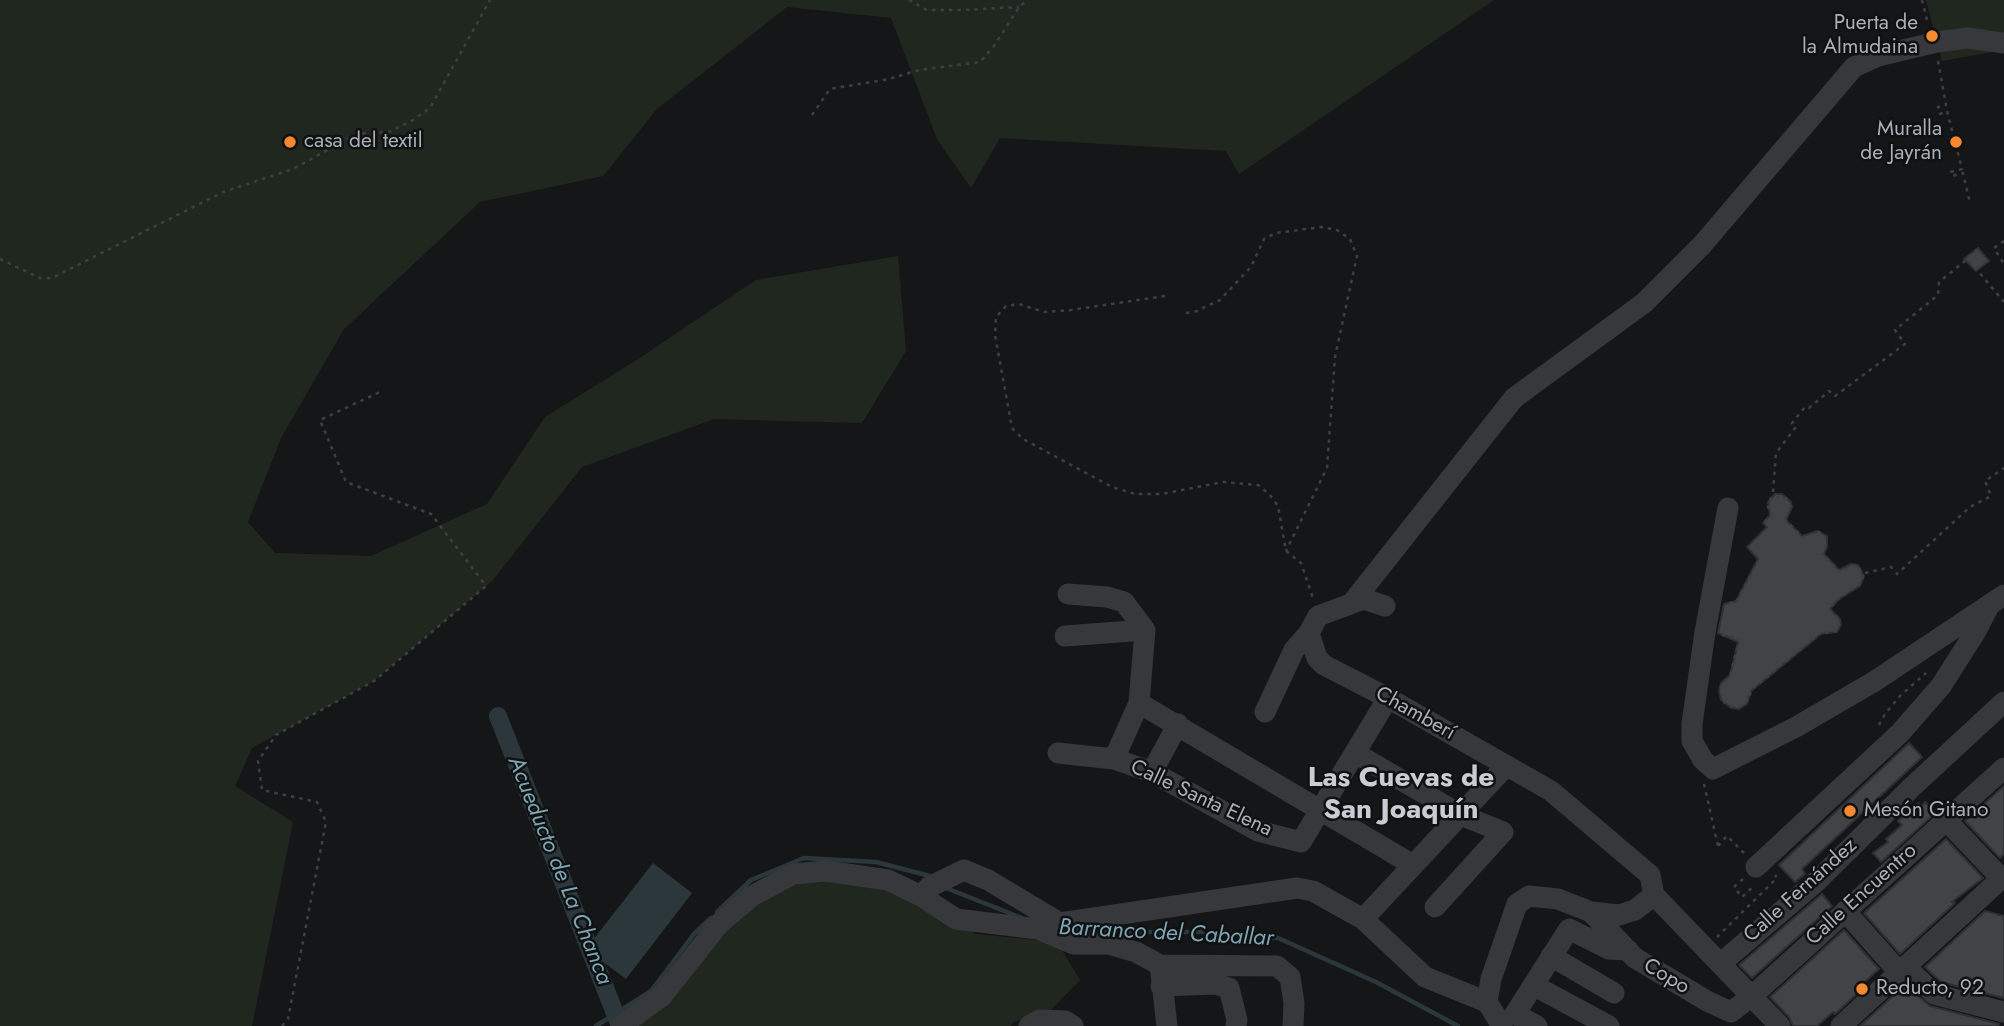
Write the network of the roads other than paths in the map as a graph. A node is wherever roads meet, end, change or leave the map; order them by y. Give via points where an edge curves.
1 (2004, 43) edge
2 (1728, 508) dead end
3 (1068, 594) dead end
4 (1997, 599) edge
5 (1352, 603) junction
6 (1385, 606) dead end
7 (1314, 625) junction
8 (1145, 629) junction
9 (1065, 636) dead end
10 (1388, 698) junction
11 (1139, 702) junction
12 (2004, 702) edge
13 (1265, 712) dead end
14 (1178, 724) junction
15 (1058, 753) dead end
16 (1354, 753) junction
17 (1114, 759) junction
18 (1506, 766) junction
19 (2004, 768) edge
20 (1152, 772) junction
21 (1320, 811) junction
22 (1461, 815) junction
23 (1945, 819) junction
24 (1413, 865) junction
25 (1763, 872) road end
26 (2002, 877) edge
27 (925, 891) junction
28 (1654, 895) junction
29 (1981, 896) junction
30 (2004, 902) edge
31 (1435, 907) dead end
32 (1845, 911) junction
33 (1591, 912) junction
34 (1363, 919) junction
35 (1628, 950) junction
36 (1551, 956) junction
37 (1712, 956) junction
38 (1902, 969) junction
39 (1160, 976) junction
40 (1533, 985) junction
41 (1614, 993) dead end
42 (1752, 996) junction
43 (1487, 1002) junction
44 (2004, 1012) edge
45 (1508, 1020) edge
46 (621, 1026) edge
47 (1029, 1026) edge
48 (1073, 1026) edge
49 (1167, 1026) edge
50 (1236, 1026) edge
51 (1293, 1026) edge
52 (1537, 1026) edge
53 (1609, 1026) edge
54 (1780, 1026) edge
55 (1841, 1026) edge

1 - 5 street via 1968,38 1933,43 1878,56 1854,67 1702,245 1644,303 1514,398
2 - 4 street via 1692,724 1692,741 1713,769 1875,681
3 - 8 street via 1124,603
4 - 25 street via 1941,687
5 - 6 street via 1364,598
5 - 7 street
7 - 10 street, Chamberí via 1317,658 1324,665
7 - 13 street via 1294,650
8 - 9 street
8 - 11 street
10 - 16 street
10 - 18 street, Chamberí
11 - 14 street
11 - 17 street
12 - 37 street, Calle Fernández via 1817,881
14 - 20 street
14 - 21 street
15 - 17 street, Calle Santa Elena
16 - 21 street
16 - 22 street
17 - 20 street, Calle Santa Elena
18 - 22 street
18 - 28 street, Chamberí via 1550,791 1643,868 1650,875
19 - 23 street, Calle Encuentro
20 - 21 street, Calle Santa Elena via 1258,831 1301,842
21 - 24 street
22 - 24 street
22 - 31 street via 1503,832
23 - 26 street
23 - 32 street, Calle Encuentro
24 - 34 street
26 - 29 street
27 - 34 street via 964,870 1060,923 1297,888 1313,891
27 - 39 street via 956,919 1038,929 1074,944 1108,944 1136,952
27 - 46 street via 827,871 793,874 752,896 719,924 662,996
28 - 33 street via 1635,910 1619,915
28 - 37 street, Chamberí
29 - 30 street
29 - 38 street
32 - 38 street
32 - 42 street, Calle Encuentro
33 - 35 street, Copo
33 - 43 street via 1558,899 1529,896 1517,904
34 - 43 street via 1425,976
35 - 36 street via 1609,949 1569,929
35 - 42 street, Copo via 1731,1012
36 - 40 street
36 - 41 street
37 - 42 street, Chamberí
38 - 44 street via 1934,994
38 - 55 street
39 - 49 street
39 - 50 street via 1228,988
39 - 51 street via 1277,966 1290,977
40 - 45 street
40 - 53 street
42 - 54 street, Chamberí
43 - 45 street
45 - 52 street
47 - 48 street via 1040,1020

